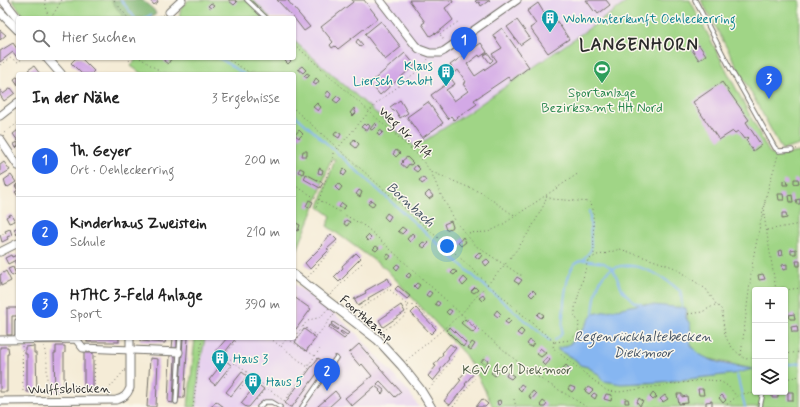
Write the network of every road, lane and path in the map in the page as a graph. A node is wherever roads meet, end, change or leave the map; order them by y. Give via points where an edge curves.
1 (3, 0) edge
2 (45, 0) edge
3 (62, 0) edge
4 (114, 0) edge
5 (182, 0) edge
6 (247, 0) edge
7 (380, 0) edge
8 (517, 0) edge
9 (695, 0) edge
10 (0, 12) edge
11 (169, 12) joint
12 (16, 16) edge
13 (48, 16) edge
14 (52, 16) edge
15 (126, 16) edge
16 (158, 16) edge
17 (264, 16) edge
18 (458, 22) dead end
19 (16, 28) edge
20 (438, 32) dead end
21 (440, 34) junction
22 (296, 46) edge
23 (450, 48) junction
24 (430, 53) junction
25 (20, 60) edge
26 (49, 60) edge
27 (143, 60) edge
28 (229, 60) edge
29 (0, 65) edge
30 (58, 72) edge
31 (161, 72) edge
32 (249, 72) edge
33 (16, 104) edge
34 (296, 111) edge
35 (370, 112) junction
36 (0, 116) edge
37 (16, 125) edge
38 (0, 137) edge
39 (337, 149) junction
40 (792, 150) dead end
41 (779, 151) junction
42 (333, 153) dead end
43 (16, 163) edge
44 (431, 172) junction
45 (579, 173) dead end
46 (296, 186) edge
47 (546, 196) junction
48 (766, 196) junction
49 (319, 200) junction
50 (316, 208) dead end
51 (516, 214) junction
52 (800, 224) edge
53 (767, 230) junction
54 (465, 233) junction
55 (337, 243) dead end
56 (16, 244) edge
57 (0, 252) edge
58 (594, 256) junction
59 (364, 261) dead end
60 (505, 265) junction
61 (524, 275) dead end
62 (296, 277) edge
63 (304, 283) junction
64 (487, 285) junction
65 (776, 287) edge
66 (484, 288) dead end
67 (800, 288) edge
68 (788, 290) edge
69 (326, 299) junction
70 (716, 304) junction
71 (334, 306) junction
72 (407, 306) junction
73 (324, 311) dead end
74 (461, 314) junction
75 (688, 314) dead end
76 (348, 317) junction
77 (303, 326) junction
78 (437, 328) dead end
79 (296, 334) edge
80 (317, 336) junction
81 (374, 337) junction
82 (0, 340) edge
83 (17, 340) joint
84 (130, 340) edge
85 (180, 340) edge
86 (202, 340) edge
87 (236, 340) edge
88 (273, 340) edge
89 (286, 340) edge
90 (293, 340) edge
91 (554, 342) junction
92 (281, 346) junction
93 (95, 348) junction
94 (130, 349) junction
95 (320, 349) dead end
96 (45, 351) dead end
97 (306, 351) junction
98 (179, 352) junction
99 (800, 352) edge
100 (22, 353) dead end
101 (455, 354) dead end
102 (788, 354) edge
103 (314, 356) junction
104 (741, 356) junction
105 (336, 358) dead end
106 (752, 358) edge
107 (130, 362) junction
108 (235, 363) junction
109 (401, 365) junction
110 (307, 366) junction
111 (250, 375) junction
112 (800, 376) edge
113 (224, 377) dead end
114 (475, 378) dead end
115 (788, 378) edge
116 (267, 388) junction
117 (240, 389) dead end
118 (752, 392) edge
119 (47, 393) dead end
120 (94, 394) dead end
121 (424, 394) junction
122 (763, 395) edge
123 (736, 396) junction
124 (514, 399) dead end
125 (104, 400) junction
126 (256, 400) dead end
127 (0, 401) edge
128 (176, 402) dead end
129 (19, 403) edge
130 (70, 404) edge
131 (193, 407) edge
132 (259, 407) edge
133 (280, 407) edge
134 (302, 407) edge
135 (431, 407) edge
136 (453, 407) edge
137 (516, 407) edge
138 (587, 407) edge
139 (724, 407) edge
140 (760, 407) edge

1 - 12 street
2 - 13 path
3 - 14 path
4 - 15 path
5 - 11 street
6 - 17 lane
7 - 24 street via 415,45
8 - 23 street
9 - 41 lane via 738,82
10 - 19 street
11 - 16 path
18 - 21 path
20 - 21 path
21 - 23 path
22 - 35 path, Weg Nr. 414
23 - 24 street via 440,53
24 - 35 path via 425,66 376,104
25 - 29 path via 18,62 10,58
26 - 30 street
27 - 31 path
28 - 32 path
33 - 36 street
34 - 39 path
35 - 39 path
35 - 44 path, Weg Nr. 414 via 419,156
37 - 38 path
38 - 43 street
39 - 64 path
40 - 41 lane
41 - 48 path
42 - 49 path
44 - 51 path via 482,193 512,214
44 - 54 path, Weg Nr. 414 via 456,222
45 - 47 path
46 - 49 path
47 - 51 path
47 - 58 path via 552,199 590,202 593,209
47 - 60 path via 535,222
48 - 53 path via 764,215
48 - 104 path via 753,259
49 - 50 path
49 - 74 path via 366,227
51 - 54 path via 488,232
52 - 53 path
53 - 65 path
54 - 60 path, Weg Nr. 414 via 476,246
55 - 63 path
56 - 57 street
58 - 70 path via 620,249 673,268 706,290
58 - 91 path via 587,261 574,313 579,323 578,332 570,340
59 - 69 path
60 - 61 path, Weg Nr. 414
60 - 64 path
62 - 63 street, Foorthkamp
63 - 69 street, Foorthkamp
64 - 91 path
66 - 74 path
67 - 68 path
69 - 71 street, Foorthkamp
70 - 75 path via 702,312
70 - 104 path via 722,310 726,338
71 - 76 street, Foorthkamp
71 - 80 path via 334,314
72 - 76 path via 389,289
72 - 78 path via 416,305
72 - 81 path via 405,316
73 - 77 path via 320,316 309,319
74 - 109 path
74 - 138 path via 531,373
76 - 81 street, Foorthkamp
77 - 79 path
77 - 80 path
80 - 97 path
81 - 109 street, Foorthkamp
82 - 83 street
83 - 93 street via 76,340 83,348
84 - 94 street, Wulffsblöcken
85 - 98 lane
86 - 131 path
87 - 108 path via 225,355
88 - 92 path
89 - 92 path
90 - 97 path
91 - 123 path via 553,348 607,391 619,392 712,380 723,382
92 - 110 path
93 - 94 street
93 - 120 path
94 - 98 street
94 - 107 street, Wulffsblöcken
95 - 103 path
96 - 119 path
97 - 103 path
98 - 128 lane
99 - 102 path
100 - 129 path
101 - 121 path via 439,378
103 - 110 path
104 - 106 path via 745,359
105 - 134 lane
107 - 125 path via 104,395
107 - 125 street, Wulffsblöcken via 130,388 127,394 122,398
108 - 111 path
108 - 113 path
109 - 121 street, Foorthkamp
110 - 116 path via 309,368 284,401
111 - 116 path
111 - 117 path
112 - 115 path
114 - 136 path
116 - 126 path
118 - 123 path
121 - 135 street, Foorthkamp
122 - 140 lane
123 - 139 path
124 - 137 path
125 - 130 street, Wulffsblöcken
127 - 129 street, Wulffsblöcken
129 - 130 street, Wulffsblöcken
132 - 133 lane via 265,402 272,402

